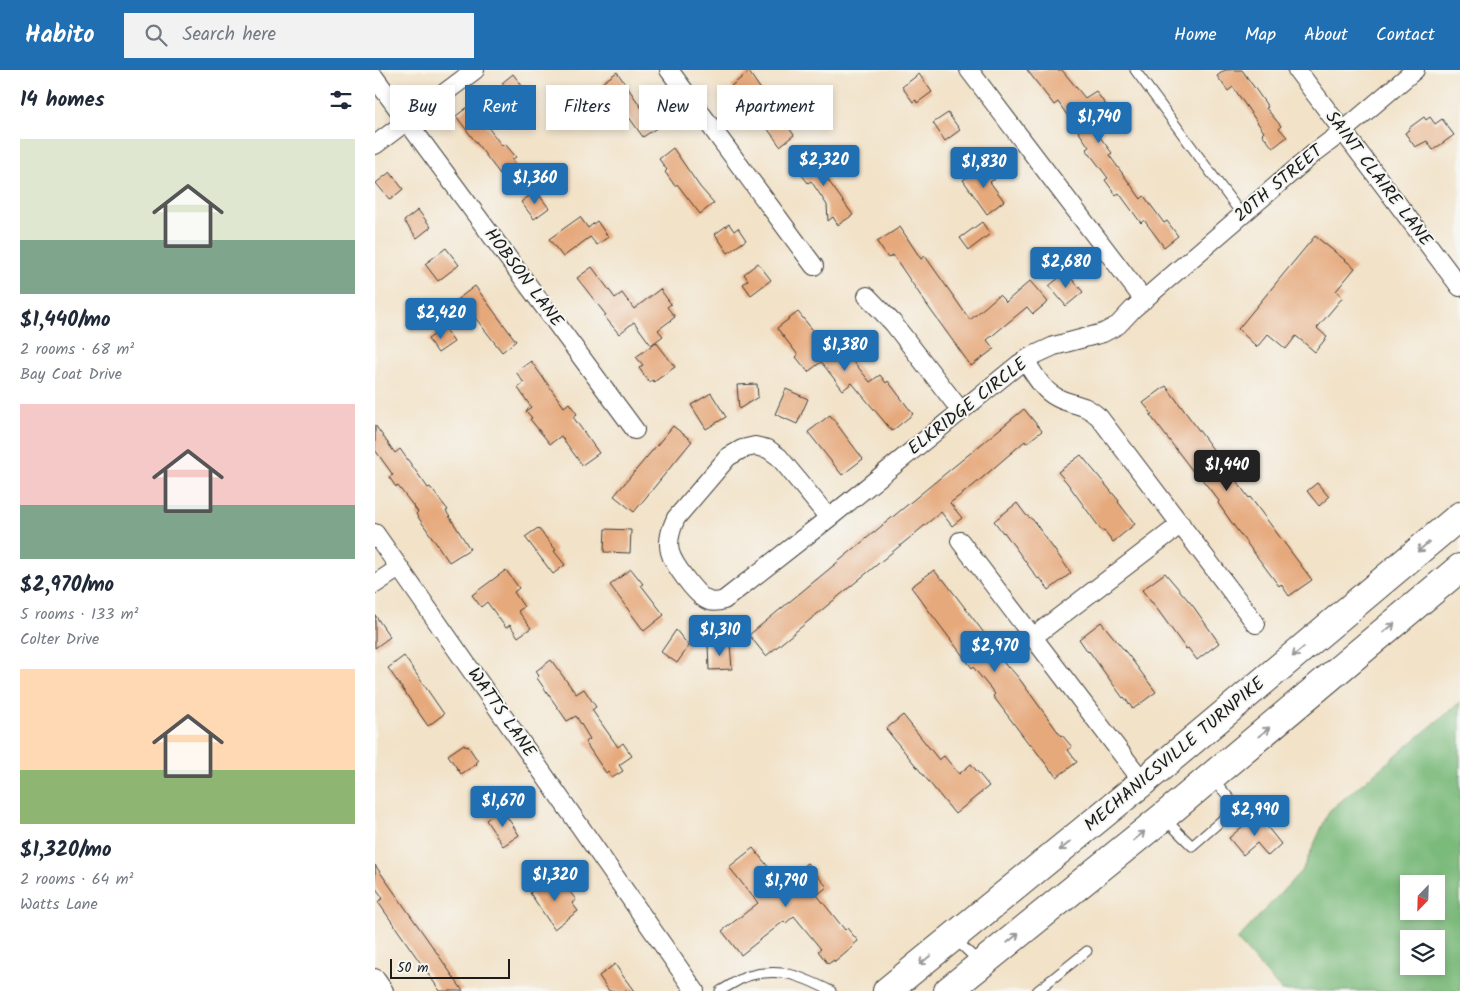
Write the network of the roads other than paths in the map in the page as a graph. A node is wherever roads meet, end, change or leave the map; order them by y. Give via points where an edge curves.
1 (475, 70) edge
2 (669, 70) edge
3 (969, 70) edge
4 (1135, 70) edge
5 (1297, 70) edge
6 (1415, 70) edge
7 (375, 78) edge
8 (455, 85) edge
9 (390, 98) edge
10 (395, 130) edge
11 (414, 130) edge
12 (1342, 132) junction
13 (375, 145) edge
14 (1242, 215) junction
15 (814, 266) dead end
16 (1460, 287) edge
17 (867, 296) dead end
18 (1143, 300) junction
19 (1025, 361) junction
20 (961, 411) junction
21 (635, 430) dead end
22 (1460, 516) edge
23 (829, 518) junction
24 (1181, 524) junction
25 (375, 533) edge
26 (960, 542) dead end
27 (399, 568) junction
28 (1460, 568) edge
29 (375, 584) edge
30 (1256, 624) dead end
31 (1033, 637) junction
32 (1211, 777) junction
33 (1143, 782) junction
34 (1163, 817) junction
35 (953, 937) junction
36 (1087, 951) dead end
37 (981, 964) junction
38 (375, 978) edge
39 (384, 991) edge
40 (695, 991) edge
41 (721, 991) edge
42 (831, 991) edge
43 (887, 991) edge
44 (948, 991) edge
45 (1037, 991) edge

1 - 8 street
2 - 15 street
3 - 18 street
4 - 14 lane
5 - 12 street, SAINT CLAIRE LANE
6 - 12 street, 20TH STREET
7 - 9 street, HOBSON LANE
10 - 13 street
11 - 21 street, HOBSON LANE
12 - 14 street, 20TH STREET
12 - 16 street, SAINT CLAIRE LANE
14 - 18 street, 20TH STREET
17 - 20 street via 893,323
18 - 19 street, ELKRIDGE CIRCLE via 1110,330 1054,346
19 - 20 street, ELKRIDGE CIRCLE
19 - 24 street via 1050,394 1085,406 1099,417
20 - 23 street, ELKRIDGE CIRCLE
22 -> 33 highway, MECHANICSVILLE TURNPIKE
23 - 23 street, ELKRIDGE CIRCLE via 724,600 715,602 698,593 670,552 669,540 676,518 728,457 755,446 768,449 779,457
24 - 30 street
24 - 31 street
25 - 27 street, WATTS LANE
26 - 31 street
27 - 29 street
27 - 40 street, WATTS LANE
32 -> 28 highway
31 - 33 street
32 - 34 highway
32 - 34 lane via 1237,807 1192,846
33 -> 35 highway, MECHANICSVILLE TURNPIKE
37 -> 34 highway
35 - 37 lane
35 -> 43 highway, MECHANICSVILLE TURNPIKE
36 - 45 lane
37 - 44 highway
38 - 39 street
41 - 42 lane via 747,976 777,971 805,978

